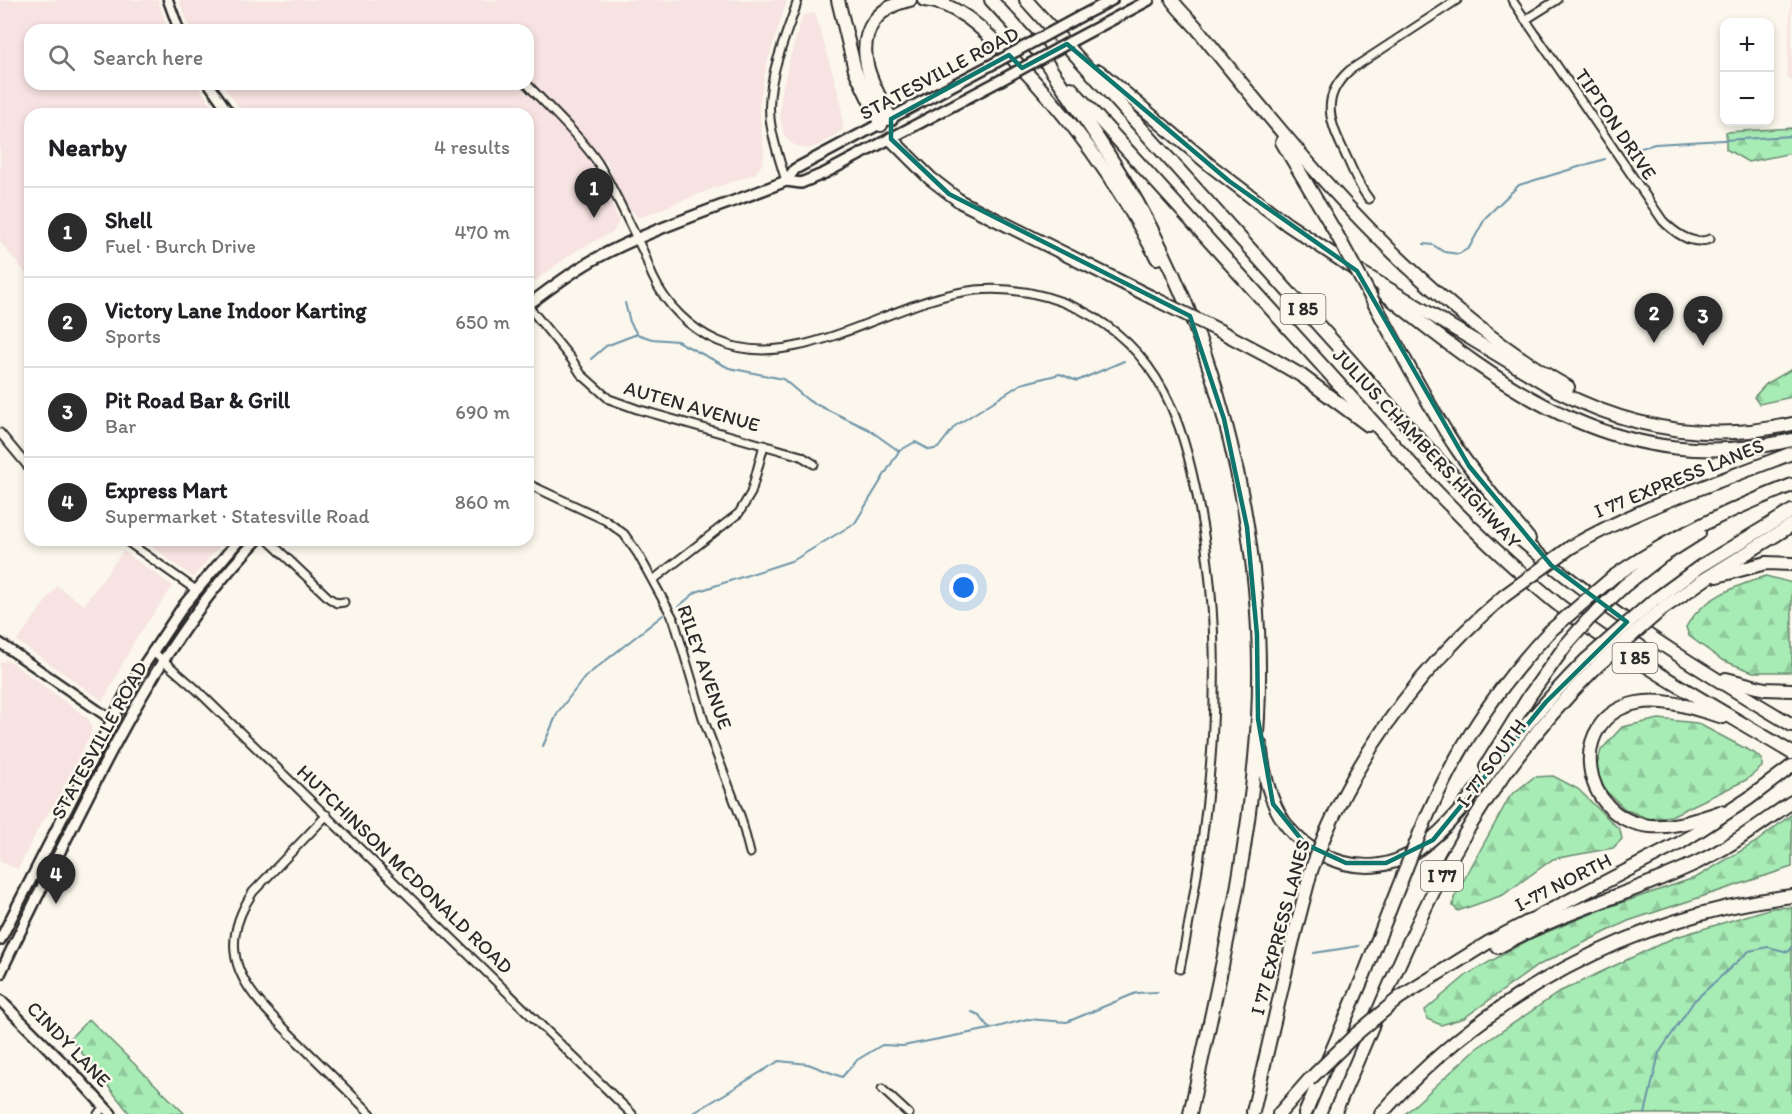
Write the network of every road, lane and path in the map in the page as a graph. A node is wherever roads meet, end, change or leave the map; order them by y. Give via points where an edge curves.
1 (168, 0) edge
2 (798, 0) edge
3 (838, 0) edge
4 (910, 0) edge
5 (924, 0) edge
6 (991, 0) edge
7 (1026, 0) edge
8 (1112, 0) edge
9 (1149, 0) edge
10 (1172, 0) edge
11 (1185, 0) edge
12 (1457, 0) edge
13 (1512, 0) edge
14 (1557, 0) edge
15 (1526, 20) junction
16 (177, 24) edge
17 (1193, 24) junction
18 (1065, 42) junction
19 (1041, 55) junction
20 (213, 90) edge
21 (532, 90) edge
22 (1256, 103) junction
23 (226, 108) edge
24 (886, 122) junction
25 (891, 139) junction
26 (786, 181) junction
27 (1370, 199) dead end
28 (1710, 239) dead end
29 (636, 240) junction
30 (1347, 264) junction
31 (534, 301) edge
32 (534, 312) edge
33 (1198, 341) junction
34 (1638, 423) junction
35 (1792, 424) edge
36 (0, 433) edge
37 (1792, 440) edge
38 (1393, 444) junction
39 (764, 445) junction
40 (1792, 453) edge
41 (24, 462) edge
42 (814, 464) dead end
43 (1792, 485) edge
44 (534, 487) edge
45 (1757, 499) junction
46 (1792, 511) edge
47 (1792, 525) edge
48 (133, 546) edge
49 (234, 546) edge
50 (252, 546) edge
51 (274, 546) edge
52 (1792, 564) edge
53 (1551, 565) junction
54 (654, 580) junction
55 (1699, 583) junction
56 (195, 590) junction
57 (344, 602) dead end
58 (1657, 605) junction
59 (0, 643) edge
60 (152, 651) junction
61 (164, 660) junction
62 (1591, 663) junction
63 (1713, 675) junction
64 (1792, 690) edge
65 (1258, 718) junction
66 (112, 720) junction
67 (1741, 722) junction
68 (1792, 725) edge
69 (1792, 753) edge
70 (1792, 766) edge
71 (1792, 802) edge
72 (1737, 807) junction
73 (1458, 814) junction
74 (327, 815) junction
75 (750, 853) dead end
76 (1792, 896) edge
77 (0, 940) edge
78 (1180, 969) dead end
79 (0, 974) edge
80 (1403, 995) junction
81 (0, 1000) edge
82 (882, 1089) dead end
83 (101, 1110) edge
84 (1253, 1112) dead end
85 (111, 1114) edge
86 (371, 1114) edge
87 (632, 1114) edge
88 (909, 1114) edge
89 (1190, 1114) edge
90 (1279, 1114) edge
91 (1305, 1114) edge
92 (1334, 1114) edge
93 (1381, 1114) edge

1 - 16 street
2 - 26 street via 778,59 769,106
3 - 24 highway via 855,70
4 - 24 highway via 882,12 867,39 869,71
5 - 33 highway via 946,6 981,29 1034,79 1063,114 1126,203
6 - 19 highway, JULIUS CHAMBERS HIGHWAY / I 85
7 - 18 highway, JULIUS CHAMBERS HIGHWAY / I 85
8 - 24 main road, STATESVILLE ROAD, bridge
9 - 25 main road, STATESVILLE ROAD, bridge
10 - 17 highway
11 - 17 highway
12 - 27 street via 1350,70 1334,91 1331,123
13 - 15 street, TIPTON DRIVE
14 - 15 street
15 - 28 street, TIPTON DRIVE via 1663,221 1693,241
17 - 22 highway
18 - 30 highway via 1229,181
18 - 53 highway, JULIUS CHAMBERS HIGHWAY / I 85 via 1450,471
19 - 33 highway via 1145,216 1180,289
19 - 38 highway, JULIUS CHAMBERS HIGHWAY / I 85
20 - 23 street
21 - 29 street via 597,163
22 - 34 highway via 1361,221 1438,294 1537,368
22 - 53 highway, bridge via 1294,160 1456,447
24 - 25 main road
24 - 26 main road, STATESVILLE ROAD via 795,169
25 - 26 main road, STATESVILLE ROAD via 801,183
25 - 38 highway, bridge via 930,178 962,202 1263,353 1302,376
26 - 29 main road, STATESVILLE ROAD
29 - 31 main road, STATESVILLE ROAD via 575,271
29 - 78 street via 659,289 681,316 706,335 737,347 772,351 795,348 930,299 976,290 1007,290 1054,299 1097,319 1150,369 1176,415 1192,468 1207,549 1214,633 1211,777
30 - 34 highway via 1542,382 1591,407
30 - 37 highway via 1500,380 1582,425 1630,439 1689,448 1743,447
32 - 39 street, AUTEN AVENUE via 581,374 609,399
33 - 65 highway via 1226,428 1247,527 1257,635
34 - 35 highway via 1719,433
36 - 41 street
38 - 67 highway, JULIUS CHAMBERS HIGHWAY / I 85 via 1487,543 1557,603 1638,660
39 - 42 street, AUTEN AVENUE
39 - 54 street via 751,493 739,513
40 - 84 highway, I 77 EXPRESS LANES, bridge via 1647,508 1571,547 1504,596 1453,642 1407,694 1342,797 1311,871
43 - 45 highway, I 77
44 - 54 street, RILEY AVENUE via 615,526
45 - 73 highway, bridge via 1673,549 1624,586 1588,620 1530,695
45 - 91 highway, I 77, bridge via 1675,537 1613,578 1549,632 1508,678 1446,775
46 - 58 highway via 1701,566
47 - 55 highway
48 - 56 street
49 - 56 main road, STATESVILLE ROAD
50 - 61 main road, STATESVILLE ROAD via 217,585
51 - 57 street via 329,598
52 - 55 highway via 1754,565
53 - 63 highway, JULIUS CHAMBERS HIGHWAY / I 85 via 1595,600
54 - 75 street, RILEY AVENUE via 677,628 704,721 741,818
55 - 58 highway
56 - 60 main road, STATESVILLE ROAD
58 - 62 highway, bridge
59 - 66 street
60 - 61 street, HUTCHINSON MCDONALD ROAD
60 - 66 main road, STATESVILLE ROAD
61 - 74 street, HUTCHINSON MCDONALD ROAD
61 - 79 main road, STATESVILLE ROAD via 117,739
62 - 73 highway via 1533,717
62 - 92 highway, I-77 SOUTH / I 77 via 1517,757 1461,841 1423,914
63 - 64 highway via 1755,687
63 - 68 highway, JULIUS CHAMBERS HIGHWAY / I 85
65 - 73 highway via 1263,769 1273,804 1298,838 1321,854 1365,865 1395,860 1433,840
65 - 89 highway via 1237,892
66 - 77 main road, STATESVILLE ROAD
67 - 69 highway, JULIUS CHAMBERS HIGHWAY / I 85
67 - 72 highway via 1672,703 1636,703 1621,709 1602,725 1589,760 1599,796 1614,812 1633,822 1681,824
70 - 72 highway, I-77 NORTH
71 - 80 highway via 1698,862 1551,920 1426,989
72 - 80 highway, I-77 NORTH via 1680,843 1489,942
74 - 86 street via 246,903 238,921 236,960 242,978 260,1004
74 - 87 street, HUTCHINSON MCDONALD ROAD
76 - 93 highway via 1678,921 1569,966 1510,1000 1472,1028 1423,1069
80 - 90 highway, I-77 NORTH, bridge via 1355,1035
81 - 83 main road, CINDY LANE
82 - 88 street
83 - 85 main road, CINDY LANE

